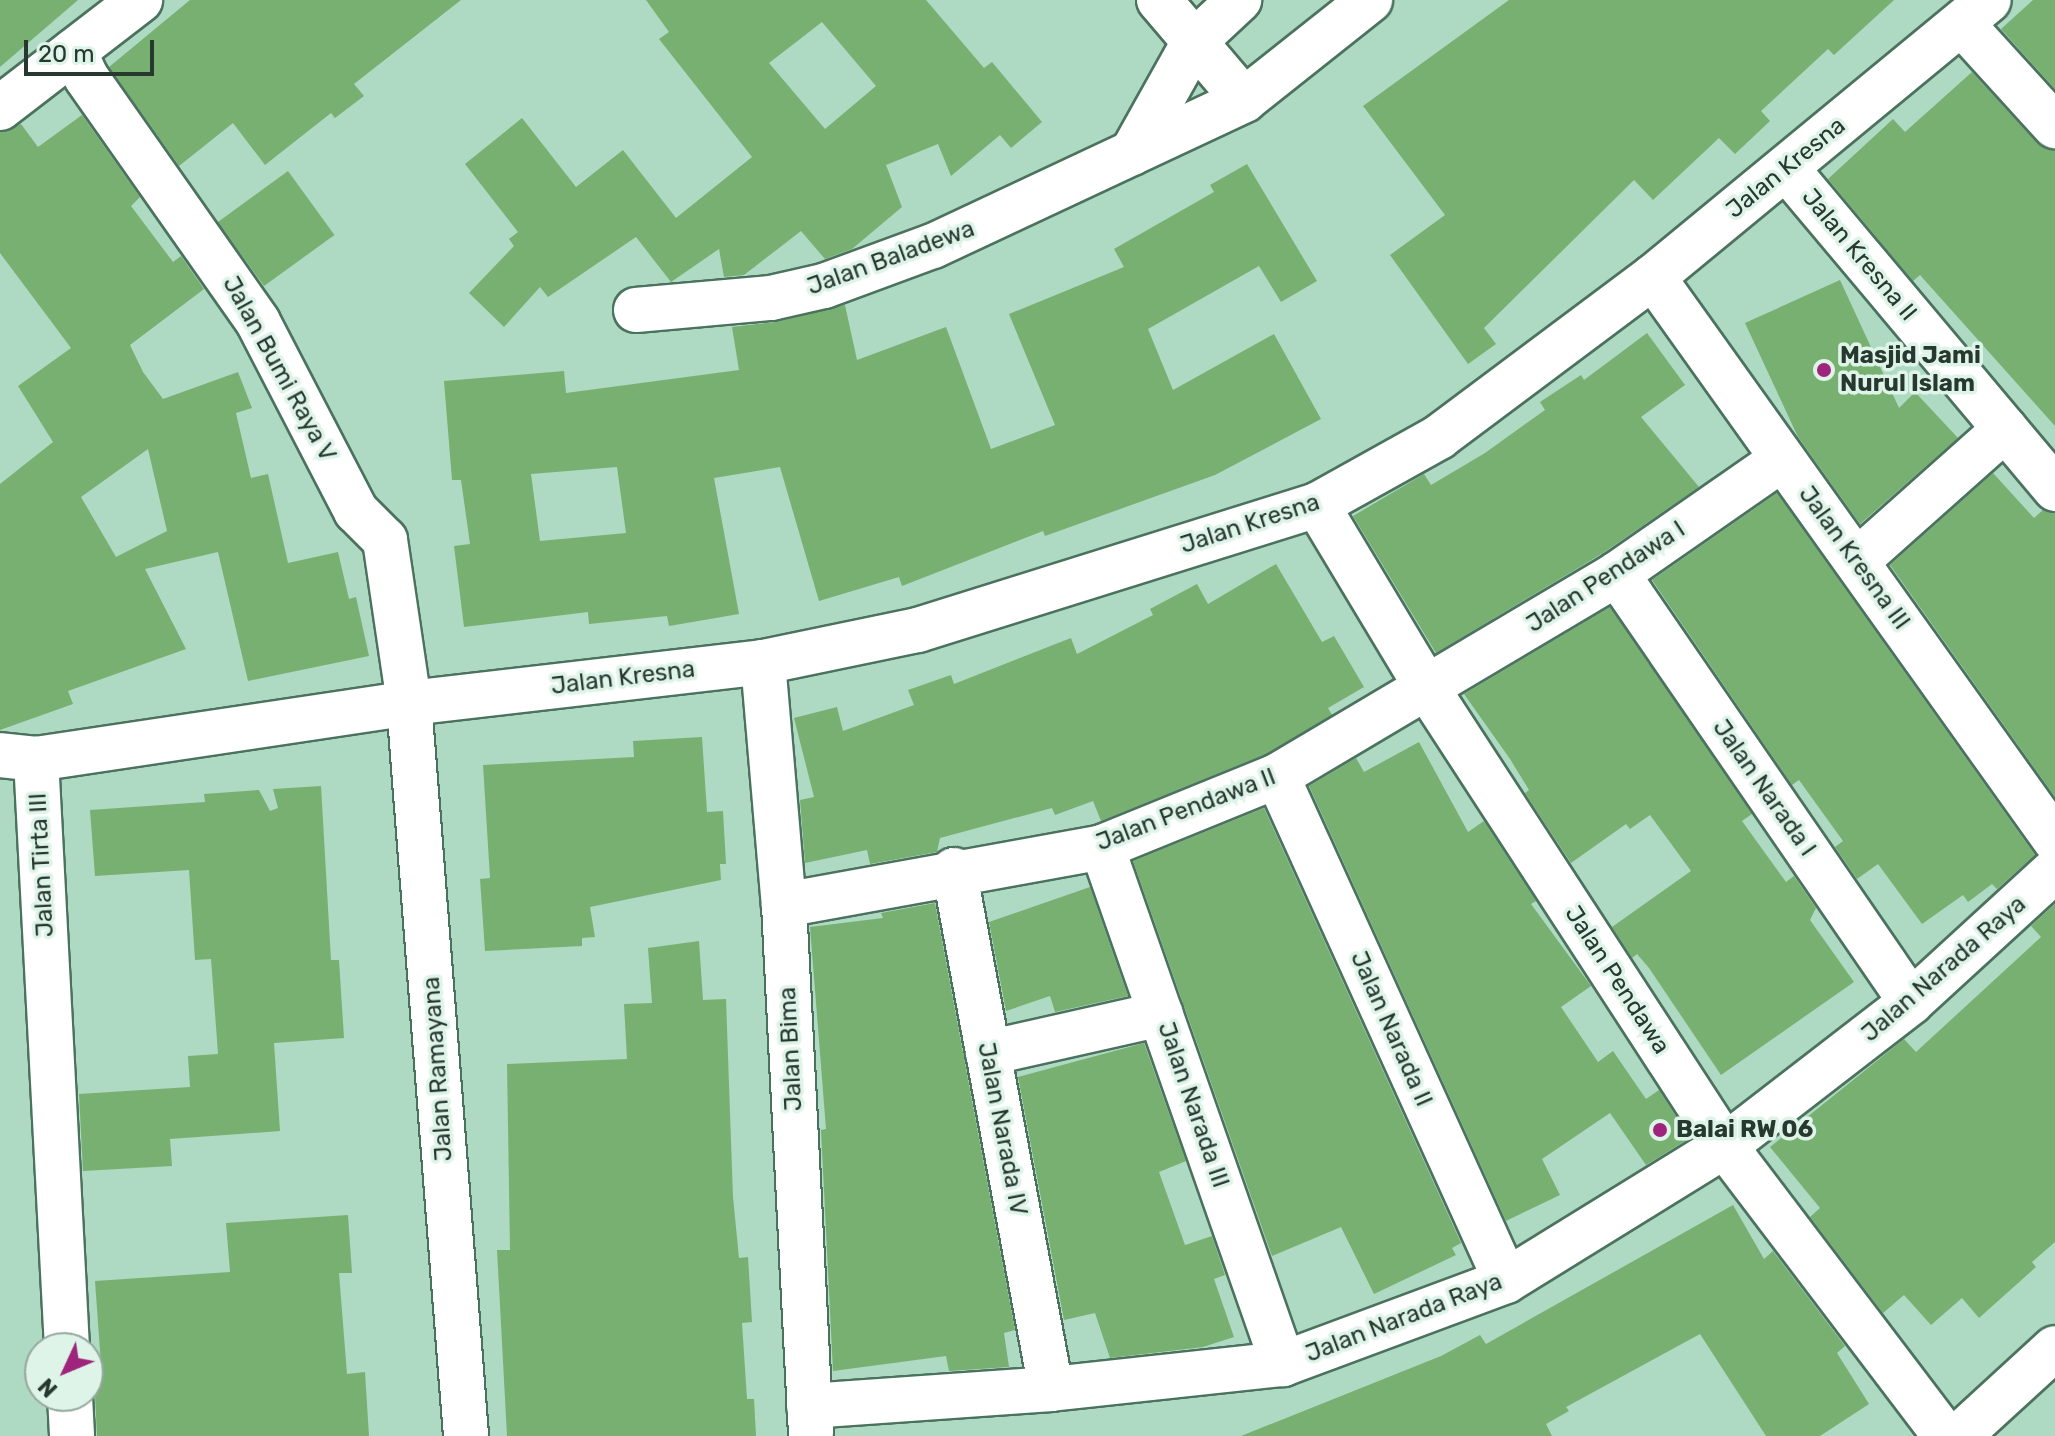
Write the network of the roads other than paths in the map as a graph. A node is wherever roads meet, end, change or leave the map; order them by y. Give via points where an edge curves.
1 (140, 0) edge
2 (1159, 0) edge
3 (1239, 0) edge
4 (1370, 0) edge
5 (1976, 12) edge
6 (1194, 42) junction
7 (74, 51) junction
8 (1244, 100) junction
9 (0, 108) edge
10 (2055, 126) edge
11 (1132, 153) junction
12 (1786, 168) junction
13 (1653, 277) junction
14 (636, 310) dead end
15 (2005, 429) junction
16 (1781, 460) junction
17 (2055, 489) edge
18 (1317, 505) junction
19 (1858, 560) junction
20 (1617, 574) junction
21 (763, 662) junction
22 (1427, 688) junction
23 (409, 703) junction
24 (18, 757) edge
25 (1277, 776) junction
26 (2055, 840) edge
27 (1102, 847) junction
28 (954, 870) junction
29 (2055, 870) edge
30 (784, 905) junction
31 (1911, 1002) junction
32 (1161, 1014) junction
33 (988, 1053) junction
34 (1725, 1146) junction
35 (1506, 1281) junction
36 (66, 1332) edge
37 (2055, 1348) edge
38 (1283, 1364) junction
39 (1051, 1389) junction
40 (71, 1412) edge
41 (810, 1421) edge
42 (72, 1436) edge
43 (466, 1436) edge
44 (1945, 1436) edge
45 (1959, 1436) edge

1 - 7 street
2 - 6 street
3 - 6 street
4 - 8 street, Jalan Baladewa
5 - 10 street
5 - 12 street, Jalan Kresna
6 - 8 street
6 - 11 street
7 - 9 street
7 - 23 street, Jalan Bumi Raya V via 86,77 258,322 356,511 385,540
8 - 11 street, Jalan Baladewa
11 - 14 street, Jalan Baladewa via 933,246 824,286 771,298
12 - 13 street, Jalan Kresna
12 - 15 street, Jalan Kresna II
13 - 16 street, Jalan Kresna III
13 - 18 street, Jalan Kresna via 1439,437
15 - 17 street, Jalan Kresna II
15 - 19 street
16 - 19 street, Jalan Kresna III
16 - 20 street, Jalan Pendawa I
18 - 21 street, Jalan Kresna via 918,630
18 - 22 street, Jalan Pendawa
19 - 26 street, Jalan Kresna III
20 - 22 street, Jalan Pendawa I
20 - 31 street, Jalan Narada I
21 - 23 street, Jalan Kresna
21 - 30 street, Jalan Bima
22 - 25 street, Jalan Pendawa II
22 - 34 street, Jalan Pendawa
23 - 24 street, Jalan Tirta III
23 - 43 street, Jalan Ramayana
24 - 36 street, Jalan Tirta III
25 - 27 street, Jalan Pendawa II
25 - 35 street, Jalan Narada II
27 - 28 street, Jalan Pendawa II
27 - 32 street, Jalan Narada III
28 - 30 street, Jalan Pendawa II
28 - 33 street, Jalan Narada IV
29 - 31 street, Jalan Narada Raya
30 - 41 street, Jalan Bima
31 - 34 street, Jalan Narada Raya
32 - 33 street
32 - 38 street, Jalan Narada III
33 - 39 street, Jalan Narada IV
34 - 35 street, Jalan Narada Raya
34 - 44 street, Jalan Pendawa
35 - 38 street, Jalan Narada Raya
37 - 45 street
38 - 39 street, Jalan Narada Raya
39 - 41 street, Jalan Narada Raya
40 - 42 street

